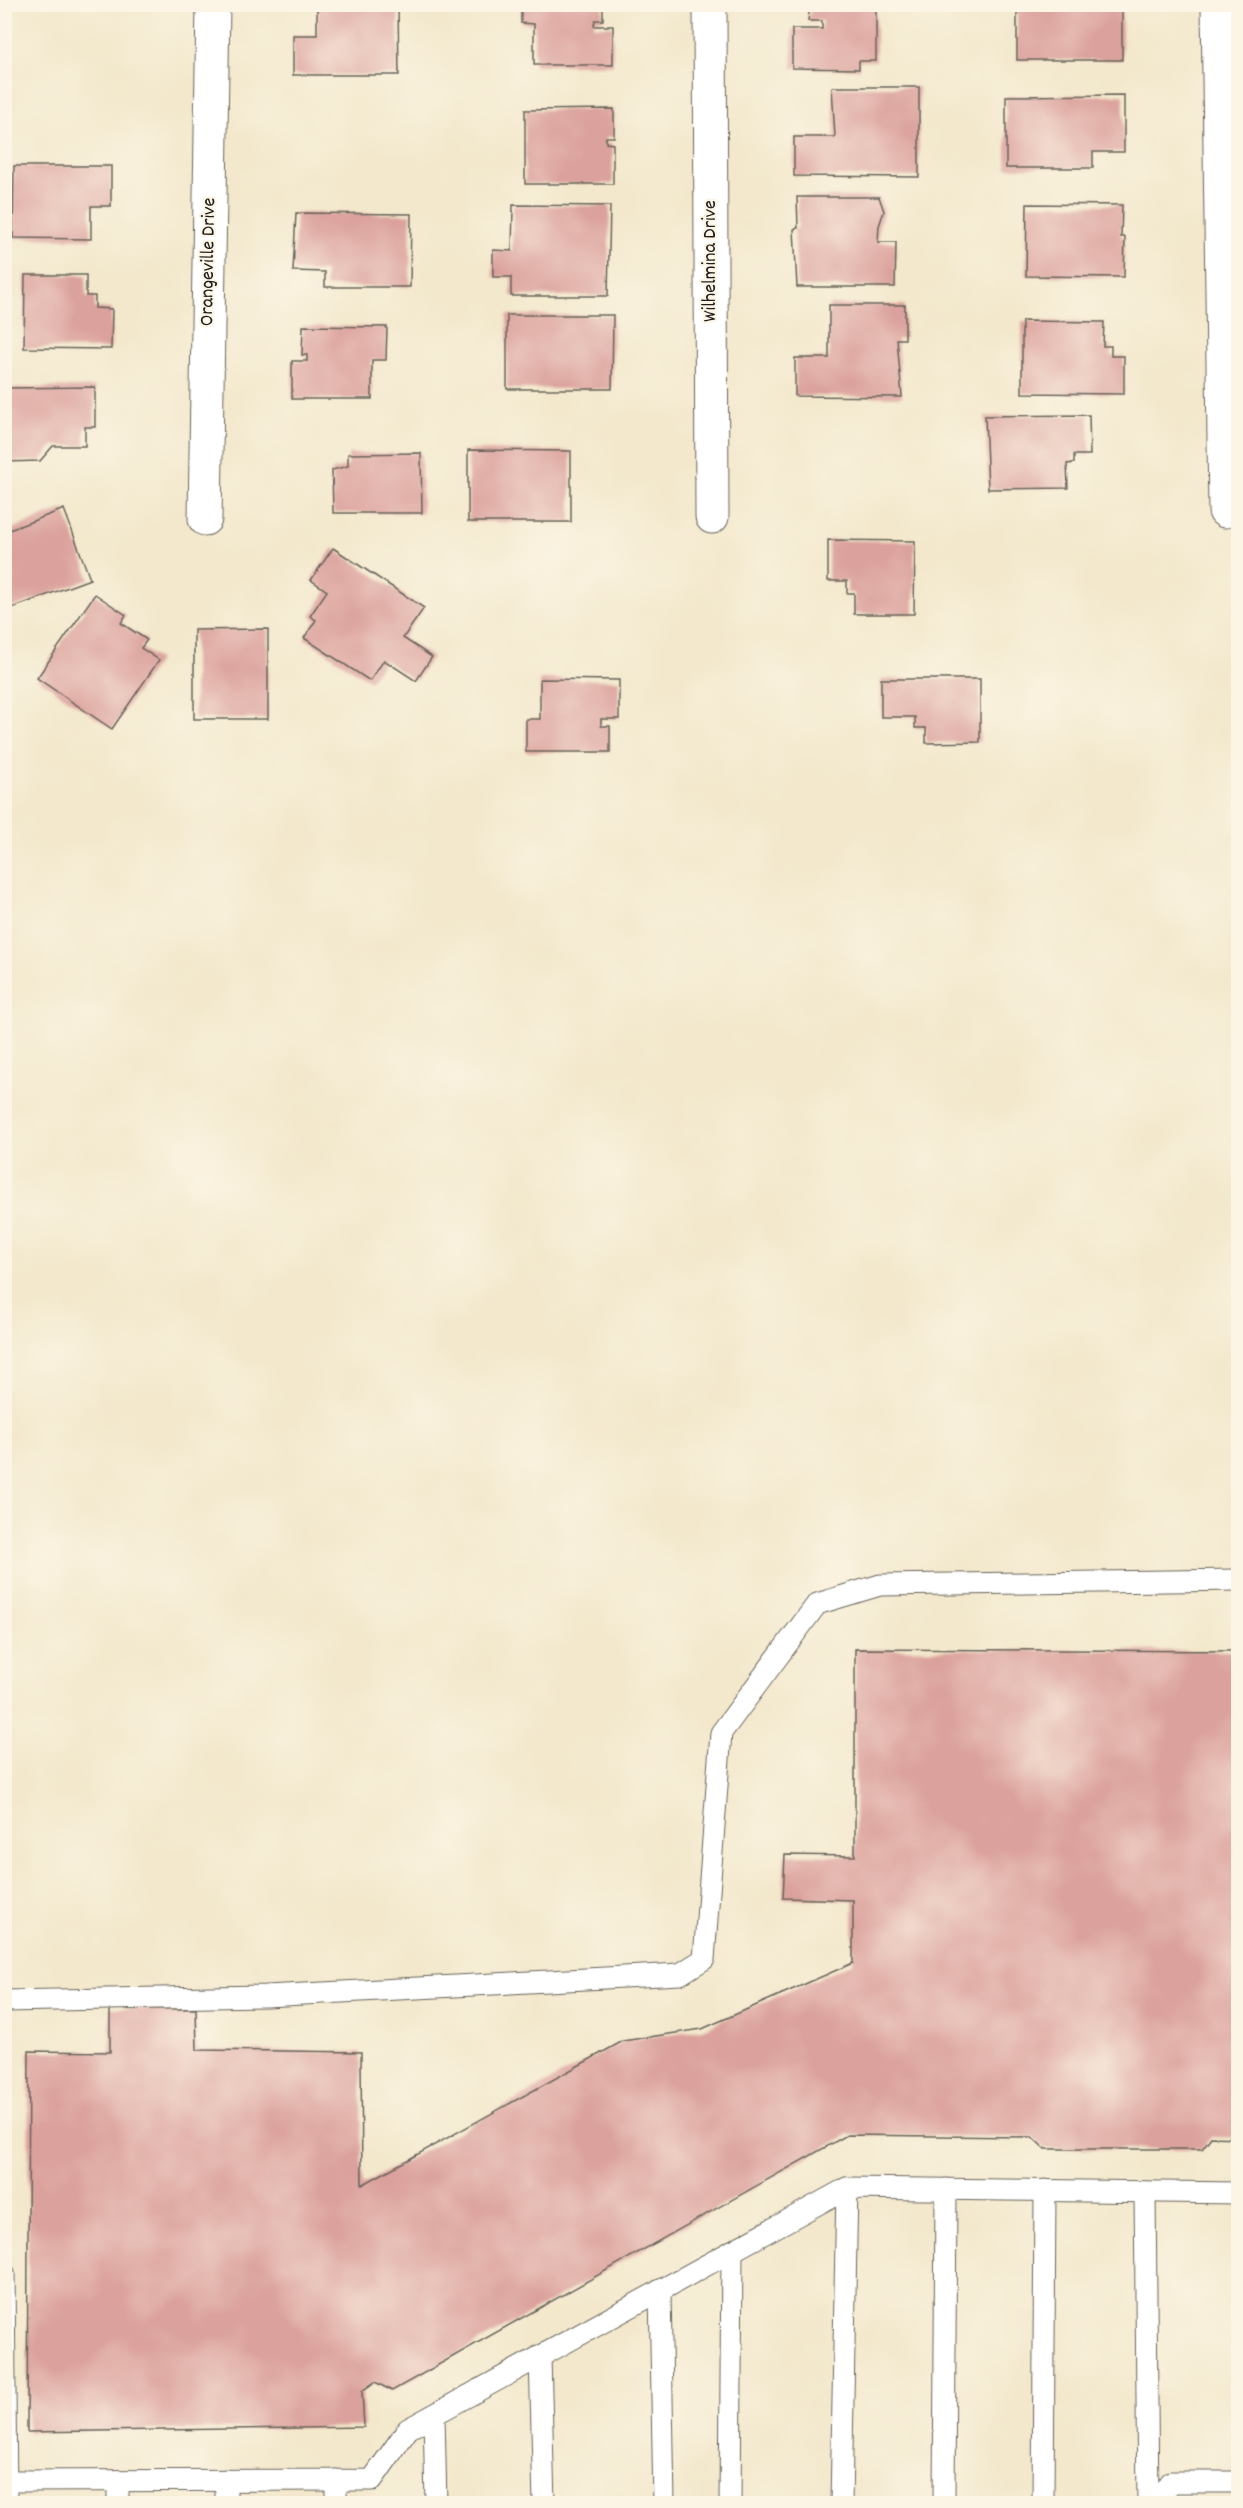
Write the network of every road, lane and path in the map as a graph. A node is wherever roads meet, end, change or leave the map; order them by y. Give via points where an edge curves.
1 (213, 4) edge
2 (710, 4) edge
3 (1218, 4) edge
4 (1225, 511) dead end
5 (712, 517) dead end
6 (205, 519) dead end
7 (1239, 1580) edge
8 (4, 2001) edge
9 (847, 2188) junction
10 (946, 2189) junction
11 (1045, 2190) junction
12 (1145, 2192) junction
13 (1239, 2193) edge
14 (732, 2251) junction
15 (4, 2273) edge
16 (660, 2290) junction
17 (540, 2356) junction
18 (434, 2415) junction
19 (226, 2480) junction
20 (336, 2480) junction
21 (5, 2481) edge
22 (118, 2481) junction
23 (1239, 2482) edge
24 (6, 2504) edge
25 (118, 2504) edge
26 (226, 2504) edge
27 (336, 2504) edge
28 (435, 2504) edge
29 (544, 2504) edge
30 (664, 2504) edge
31 (730, 2504) edge
32 (841, 2504) edge
33 (944, 2504) edge
34 (1043, 2504) edge
35 (1148, 2504) edge
36 (1156, 2504) edge

1 - 6 street, Orangeville Drive
2 - 5 street, Wilhelmina Drive
3 - 4 street
7 - 8 lane via 880,1585 817,1604 721,1733 704,1959 680,1974 266,1996
9 - 10 lane
9 - 14 lane
9 - 32 lane
10 - 11 lane
10 - 33 lane
11 - 12 lane
11 - 34 lane
12 - 13 lane
12 - 35 lane
14 - 16 lane
14 - 31 lane
15 - 21 lane
16 - 17 lane
16 - 30 lane
17 - 18 lane
17 - 29 lane
18 - 20 lane via 408,2429 372,2480
18 - 28 lane
19 - 20 lane
19 - 22 lane
19 - 26 lane
20 - 27 lane
21 - 22 lane
21 - 24 lane
22 - 25 lane
23 - 36 lane via 1171,2482

